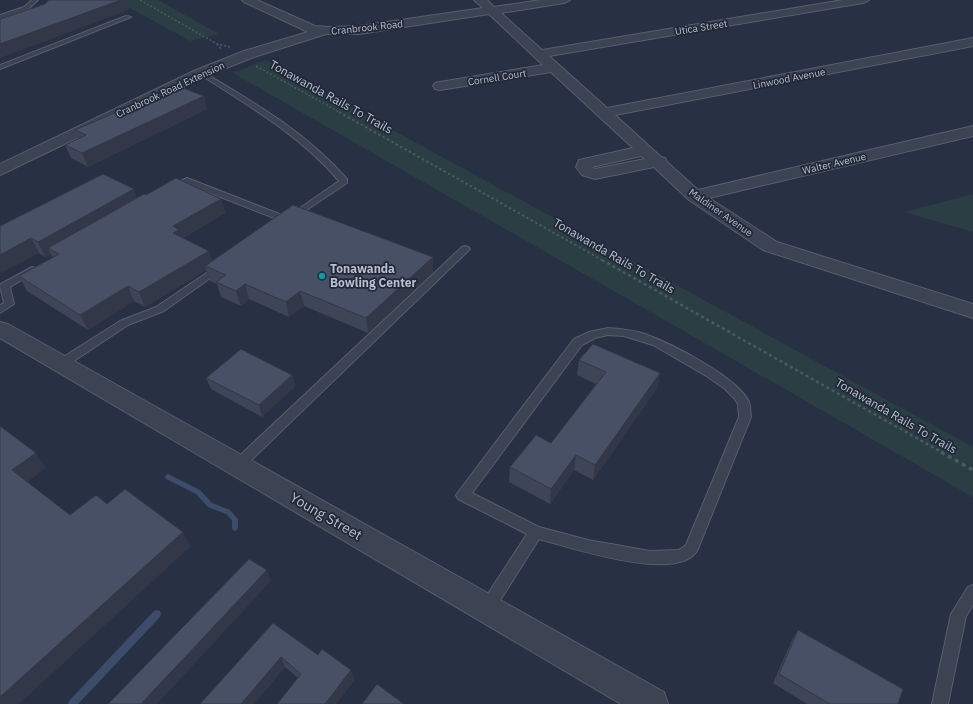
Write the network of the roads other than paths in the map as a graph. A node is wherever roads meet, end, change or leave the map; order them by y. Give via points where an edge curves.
1 (36, 0) edge
2 (248, 0) edge
3 (564, 0) edge
4 (863, 0) edge
5 (486, 5) edge
6 (0, 17) edge
7 (128, 17) dead end
8 (323, 30) junction
9 (973, 42) edge
10 (538, 54) junction
11 (0, 67) edge
12 (554, 67) junction
13 (201, 73) junction
14 (440, 86) dead end
15 (605, 113) junction
16 (973, 130) edge
17 (646, 150) junction
18 (658, 161) junction
19 (0, 170) edge
20 (167, 192) edge
21 (695, 196) junction
22 (288, 220) junction
23 (274, 229) edge
24 (465, 249) dead end
25 (228, 261) edge
26 (38, 267) edge
27 (0, 310) edge
28 (973, 311) edge
29 (0, 329) edge
30 (61, 364) junction
31 (238, 465) junction
32 (536, 532) junction
33 (973, 592) edge
34 (486, 608) junction
35 (652, 704) edge
36 (940, 704) edge

1 - 6 lane via 26,8
2 - 8 street, Cranbrook Road via 304,26
3 - 5 street, Cranbrook Road
4 - 10 street, Utica Street
5 - 8 street, Cranbrook Road via 358,30
5 - 10 street, Maldiner Avenue
7 - 11 lane
8 - 13 street, Cranbrook Road Extension
9 - 15 street, Linwood Avenue
10 - 12 street, Maldiner Avenue
12 - 14 street, Cornell Court
12 - 15 street, Maldiner Avenue
13 - 19 street, Cranbrook Road Extension
13 - 22 lane via 316,150 344,181
15 - 17 street, Maldiner Avenue
16 - 21 street, Walter Avenue
17 - 18 street, Maldiner Avenue
17 - 18 street via 584,163 584,167 594,174
18 - 21 street, Maldiner Avenue
20 - 22 lane via 187,181
21 - 28 street, Maldiner Avenue via 770,246 784,252
22 - 23 lane
24 - 31 lane
25 - 30 lane via 160,308 124,323
26 - 27 lane via 5,286 9,304
29 - 30 street, Young Street
30 - 31 street, Young Street
31 - 34 street, Young Street
32 - 32 lane via 463,494 578,342 589,334 626,333 667,347 725,382 743,403 745,417 691,550 680,556 653,558 607,550
32 - 34 lane
33 - 36 lane via 959,614
34 - 35 street, Young Street

